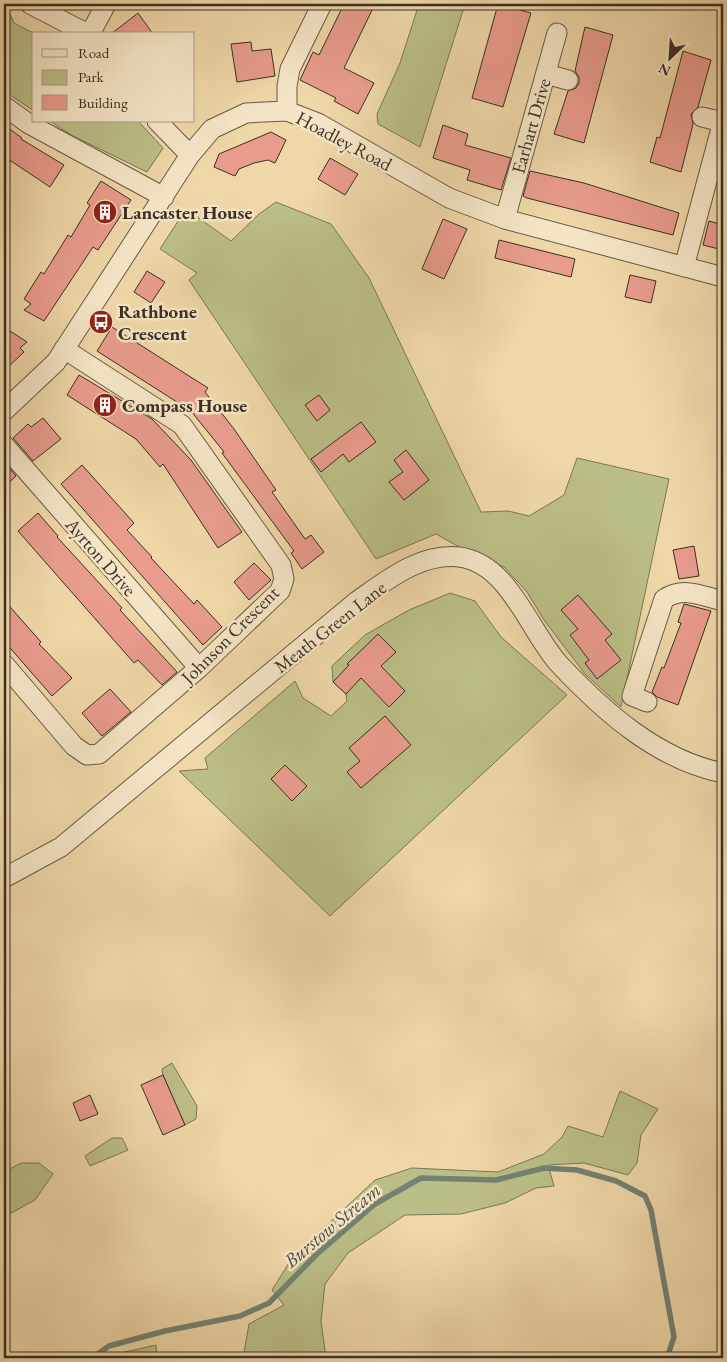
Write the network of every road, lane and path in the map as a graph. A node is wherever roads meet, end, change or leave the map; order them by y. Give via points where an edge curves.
1 (30, 4) edge
2 (106, 4) edge
3 (322, 4) edge
4 (85, 32) edge
5 (90, 32) edge
6 (557, 33) dead end
7 (546, 74) junction
8 (568, 80) dead end
9 (4, 106) edge
10 (287, 111) junction
11 (702, 116) dead end
12 (158, 122) edge
13 (723, 122) edge
14 (190, 155) junction
15 (164, 197) junction
16 (505, 219) junction
17 (684, 267) junction
18 (723, 277) edge
19 (64, 349) junction
20 (7, 402) edge
21 (4, 445) edge
22 (723, 601) edge
23 (4, 664) edge
24 (199, 668) junction
25 (647, 702) dead end
26 (723, 773) edge
27 (4, 878) edge

1 - 4 street
2 - 5 street
3 - 10 street via 290,69
6 - 7 street, Earhart Drive
7 - 8 street
7 - 16 street, Earhart Drive
9 - 15 street via 29,124
10 - 14 street, Hoadley Road via 246,113 212,129
10 - 16 street, Hoadley Road via 318,123 449,198
11 - 13 street
12 - 14 street
13 - 17 street
14 - 15 street, Hoadley Road
15 - 19 street, Hoadley Road
16 - 17 street, Hoadley Road
17 - 18 street, Hoadley Road
19 - 20 street, Hoadley Road via 56,362
19 - 24 street, Johnson Crescent via 182,425 281,565 284,580 280,591
21 - 24 street, Ayrton Drive
22 - 25 street via 684,590 664,599 632,696
23 - 24 street, Johnson Crescent via 74,746 87,755 99,754
26 - 27 street, Meath Green Lane via 685,763 640,736 559,664 500,578 478,563 439,557 401,572 357,601 61,847

